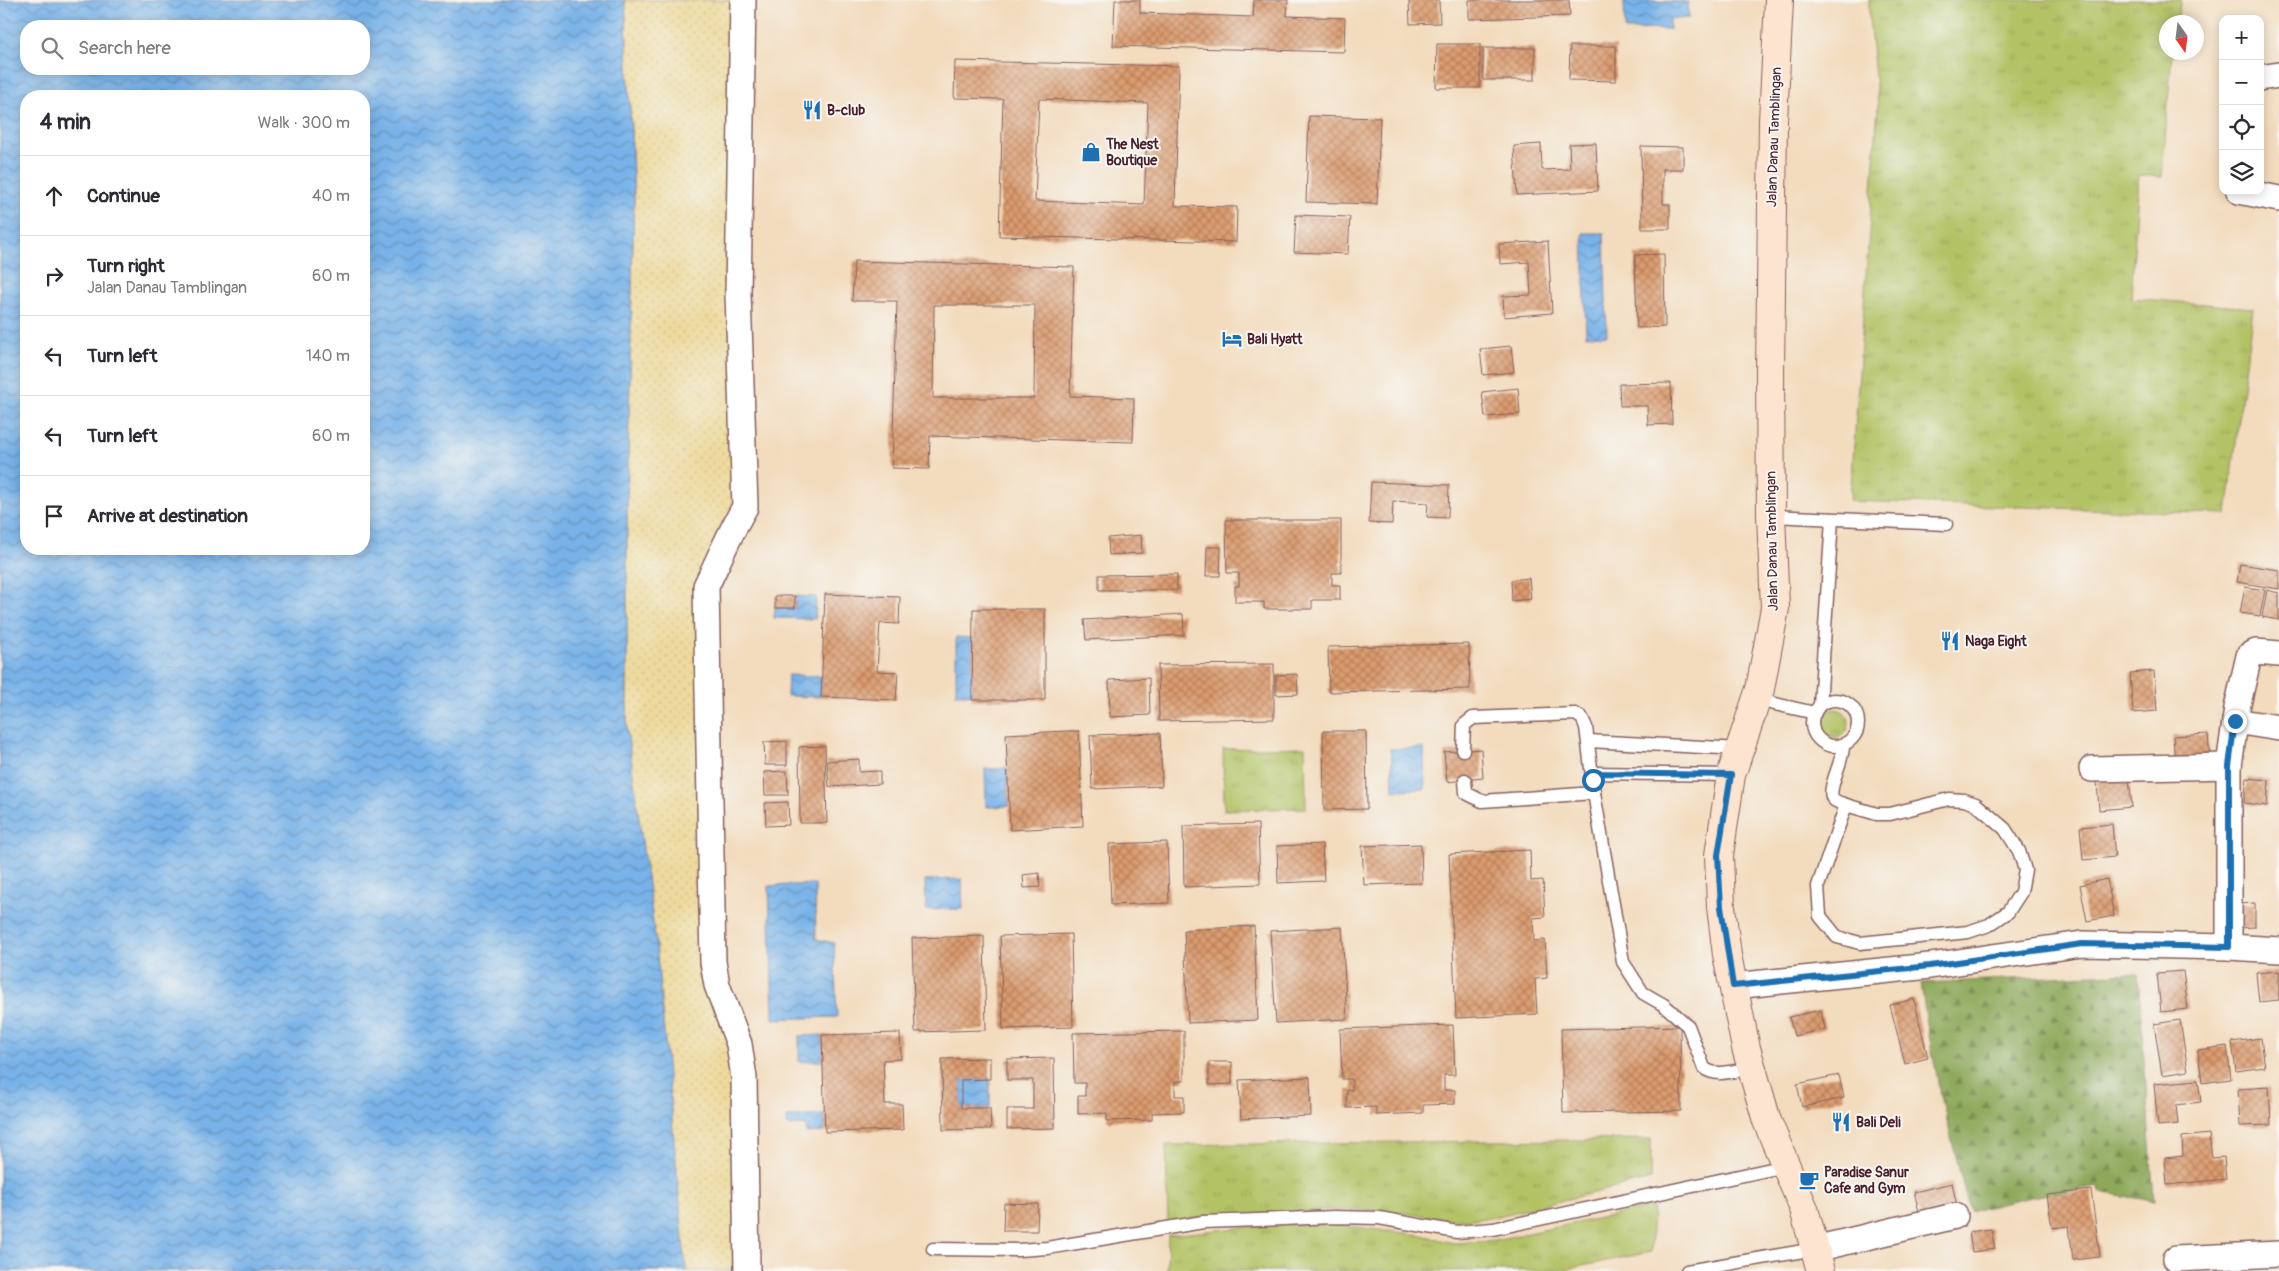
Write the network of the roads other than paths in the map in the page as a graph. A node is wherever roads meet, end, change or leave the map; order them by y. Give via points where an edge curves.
1 (743, 0) edge
2 (1780, 0) edge
3 (2279, 75) edge
4 (2264, 77) edge
5 (2259, 195) edge
6 (2279, 199) edge
7 (1771, 516) junction
8 (1832, 520) junction
9 (1946, 524) dead end
10 (2279, 654) edge
11 (1757, 700) junction
12 (1818, 710) junction
13 (2235, 721) junction
14 (2279, 728) edge
15 (1588, 741) junction
16 (1843, 745) junction
17 (1741, 749) junction
18 (1463, 750) dead end
19 (2229, 766) junction
20 (2092, 769) dead end
21 (1592, 773) junction
22 (1731, 775) junction
23 (1465, 780) dead end
24 (1594, 793) junction
25 (1846, 805) junction
26 (2229, 947) junction
27 (2279, 950) edge
28 (1733, 986) junction
29 (1751, 1068) junction
30 (1785, 1166) junction
31 (1955, 1216) dead end
32 (932, 1249) dead end
33 (2279, 1254) edge
34 (2176, 1259) dead end
35 (1818, 1260) edge
36 (747, 1271) edge
37 (1687, 1271) edge

1 - 36 street via 738,293 745,507 729,533 706,586 713,962 717,985 739,1044 744,1078
2 - 7 street, Jalan Danau Tamblingan via 1774,121
3 - 4 street
5 - 6 street
7 - 8 lane
7 - 11 street, Jalan Danau Tamblingan via 1775,608
8 - 9 lane
8 - 12 lane
10 - 13 street via 2256,652 2249,656
11 - 12 lane
11 - 17 street, Jalan Danau Tamblingan
12 - 16 lane via 1814,731 1818,738 1834,746
12 - 16 lane via 1837,700 1853,708 1858,725 1856,733
13 - 14 street
13 - 19 street
15 - 17 lane
15 - 18 lane via 1582,718 1575,714 1473,718 1464,724
15 - 21 lane
16 - 25 lane via 1832,797
17 - 22 street, Jalan Danau Tamblingan
19 - 20 street
19 - 26 street
21 - 22 lane
21 - 24 lane
22 - 28 street, Jalan Danau Tamblingan via 1718,855 1721,907
23 - 24 lane via 1466,793 1482,801
24 - 29 lane via 1623,962 1632,978 1642,993 1664,1005 1688,1026 1704,1068 1709,1072
25 - 25 lane via 1884,814 1949,800 1976,804 2005,829 2020,851 2025,870 2022,892 2008,912 1989,925 1968,932 1860,943 1837,937 1820,916 1818,886
26 - 27 street
26 - 28 street via 2082,944 1930,966
28 - 29 street, Jalan Danau Tamblingan
29 - 30 street, Jalan Danau Tamblingan
30 - 32 lane via 1492,1229 1457,1232 1379,1218 1334,1217 1203,1222 1047,1248
30 - 35 street, Jalan Danau Tamblingan via 1804,1209
31 - 35 street
33 - 34 street
35 - 37 lane

